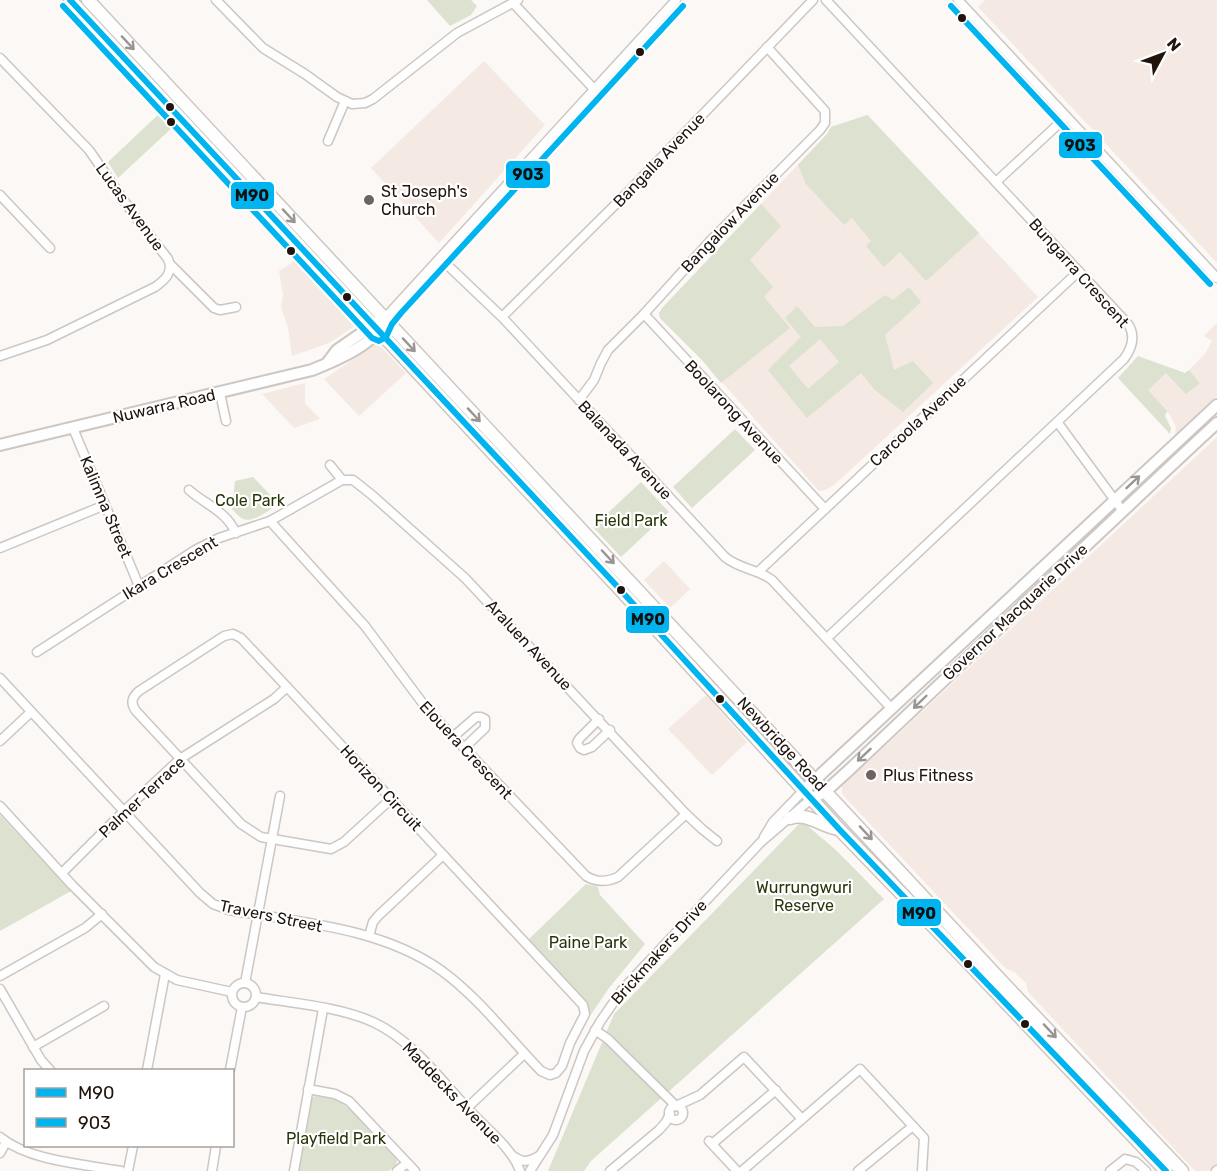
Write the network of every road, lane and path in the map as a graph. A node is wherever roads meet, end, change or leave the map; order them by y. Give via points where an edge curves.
1 (70, 0) edge
2 (88, 0) edge
3 (216, 0) edge
4 (676, 0) edge
5 (813, 0) edge
6 (826, 0) edge
7 (958, 0) edge
8 (516, 2) edge
9 (767, 47) junction
10 (0, 58) edge
11 (594, 89) junction
12 (345, 101) junction
13 (1066, 117) junction
14 (328, 141) dead end
15 (996, 182) junction
16 (1, 198) edge
17 (51, 248) dead end
18 (440, 258) junction
19 (171, 265) junction
20 (1079, 271) junction
21 (1217, 278) edge
22 (236, 307) dead end
23 (644, 314) junction
24 (502, 317) junction
25 (384, 318) junction
26 (376, 328) junction
27 (0, 356) edge
28 (220, 393) junction
29 (579, 400) junction
30 (1217, 405) edge
31 (226, 422) dead end
32 (1058, 423) junction
33 (1217, 423) edge
34 (73, 428) junction
35 (0, 445) edge
36 (330, 465) dead end
37 (342, 480) junction
38 (189, 490) dead end
39 (1115, 499) junction
40 (105, 505) junction
41 (825, 509) junction
42 (1122, 510) junction
43 (270, 521) junction
44 (236, 533) junction
45 (0, 549) edge
46 (758, 572) junction
47 (139, 586) junction
48 (827, 638) junction
49 (37, 652) dead end
50 (0, 678) edge
51 (287, 687) junction
52 (891, 708) junction
53 (31, 712) junction
54 (599, 719) junction
55 (610, 730) junction
56 (453, 737) junction
57 (0, 741) edge
58 (464, 748) junction
59 (180, 759) junction
60 (815, 779) junction
61 (826, 791) junction
62 (807, 795) junction
63 (280, 796) dead end
64 (391, 798) junction
65 (0, 806) edge
66 (124, 811) junction
67 (686, 814) junction
68 (790, 818) junction
69 (839, 829) junction
70 (272, 839) junction
71 (717, 841) dead end
72 (761, 842) junction
73 (443, 855) junction
74 (62, 873) junction
75 (102, 915) junction
76 (259, 915) junction
77 (369, 936) junction
78 (165, 974) junction
79 (0, 976) edge
80 (245, 982) junction
81 (0, 989) edge
82 (232, 992) junction
83 (256, 997) junction
84 (104, 1006) dead end
85 (242, 1007) junction
86 (323, 1009) junction
87 (595, 1030) junction
88 (33, 1047) junction
89 (524, 1054) junction
90 (49, 1069) edge
91 (147, 1069) edge
92 (230, 1069) edge
93 (308, 1089) junction
94 (776, 1090) junction
95 (467, 1108) junction
96 (674, 1111) junction
97 (802, 1119) junction
98 (913, 1126) junction
99 (3, 1140) edge
100 (133, 1147) edge
101 (216, 1147) edge
102 (0, 1153) edge
103 (509, 1153) junction
104 (542, 1154) junction
105 (407, 1163) junction
106 (121, 1171) edge
107 (128, 1171) edge
108 (212, 1171) edge
109 (294, 1171) edge
110 (397, 1171) edge
111 (415, 1171) edge
112 (520, 1171) edge
113 (530, 1171) edge
114 (610, 1171) edge
115 (737, 1171) edge
116 (742, 1171) edge
117 (858, 1171) edge
118 (922, 1171) edge
119 (1110, 1171) edge
120 (1146, 1171) edge
121 (1166, 1171) edge
122 (1182, 1171) edge

1 - 26 highway, Newbridge Road
2 -> 25 highway, Newbridge Road
3 - 12 street via 263,48
4 - 11 street, Nuwarra Road
5 - 9 street, Bangalla Avenue
6 - 15 street, Bungarra Crescent
7 - 13 street
8 - 11 street
8 - 12 street via 458,33 373,99 352,104
9 - 23 street, Bangalow Avenue via 825,111 825,123
9 - 24 street, Bangalla Avenue via 627,194
10 - 19 street, Lucas Avenue via 89,150
11 - 18 street, Nuwarra Road
12 - 14 street
13 - 15 street
13 - 21 street
15 - 20 street, Bungarra Crescent
16 - 17 street
18 - 24 street, Balanada Avenue
18 - 25 street, Nuwarra Road
19 - 22 street via 214,308
19 - 27 street, Lucas Avenue via 168,275 155,287 47,340
20 - 32 street, Bungarra Crescent via 1128,324 1132,340 1124,359
20 - 41 street, Carcoola Avenue
23 - 29 street, Bangalow Avenue via 608,350
23 - 41 street, Boolarong Avenue
24 - 29 street, Balanada Avenue
25 - 26 main road, Nuwarra Road
25 -> 60 highway, Newbridge Road
26 - 28 main road, Nuwarra Road via 337,350 327,363 312,370
26 - 62 highway, Newbridge Road
28 - 31 street
28 - 34 main road, Nuwarra Road
29 - 46 street, Balanada Avenue via 725,557 737,566
39 -> 30 main road, Governor Macquarie Drive
32 - 39 street
32 - 48 street, Bungarra Crescent
33 - 42 main road, Governor Macquarie Drive
34 - 35 main road, Nuwarra Road
34 - 40 street, Kalimna Street
36 - 37 street, Araluen Avenue
37 - 43 street, Ikara Crescent
37 - 54 street, Araluen Avenue via 356,482 456,569
38 - 44 street via 226,516
39 - 42 street
39 - 52 main road, Governor Macquarie Drive
40 - 45 street
40 - 47 street, Kalimna Street
41 - 46 street, Carcoola Avenue
42 -> 61 main road, Governor Macquarie Drive
43 - 44 street, Ikara Crescent
43 - 56 street, Elouera Crescent via 352,610 413,692
44 - 47 street, Ikara Crescent via 195,550
46 - 48 street, Balanada Avenue via 772,580
47 - 49 street, Ikara Crescent
48 - 52 street, Balanada Avenue
50 - 53 street, Travers Street
51 - 59 street, Palmer Terrace
51 - 59 street, Horizon Circuit via 241,638 230,634 139,691 132,699 134,708
51 - 64 street, Horizon Circuit
52 - 60 main road, Governor Macquarie Drive
53 - 57 street
53 - 66 street, Travers Street
54 - 55 street, Araluen Avenue
54 - 55 street via 579,739 580,748 590,748
55 - 67 street, Araluen Avenue
56 - 58 street, Elouera Crescent
56 - 58 street via 476,717 485,719 485,728
58 - 67 street, Elouera Crescent via 579,871 592,880 611,880 625,872
59 - 66 street, Palmer Terrace
59 - 70 street via 247,829
60 - 61 highway, Newbridge Road
60 - 62 main road, Brickmakers Drive
61 - 62 main road, Governor Macquarie Drive
61 -> 122 highway, Newbridge Road
62 - 68 street, Brickmakers Drive
62 - 69 highway, Newbridge Road
62 - 72 street, Brickmakers Drive via 773,822
63 - 70 street
64 - 70 street via 336,847
64 - 73 street, Horizon Circuit
65 - 74 street
66 - 74 street, Palmer Terrace
66 - 76 street, Travers Street via 206,898 220,908
67 - 71 street, Araluen Avenue
68 - 69 highway via 806,816 828,828
68 - 72 street, Brickmakers Drive
69 - 121 highway, Newbridge Road
70 - 76 street
72 - 87 street, Brickmakers Drive via 622,990
73 - 77 street via 378,916
73 - 89 street, Horizon Circuit via 585,1008 556,1073 543,1073
74 - 75 street
75 - 78 street
75 - 79 street
76 - 77 street, Travers Street
76 - 80 street
77 - 89 street, Travers Street via 403,948 442,971
78 - 82 street via 190,984
78 - 91 street
80 - 82 street
80 - 83 street via 255,989
81 - 88 street
82 - 85 street via 233,1000
83 - 85 street via 253,1003
83 - 86 street, Maddecks Avenue
84 - 88 street
85 - 92 street
86 - 93 street
86 - 95 street, Maddecks Avenue via 366,1019 394,1035
87 - 96 street via 621,1052
87 - 104 street, Brickmakers Drive
88 - 90 street
89 - 95 street
93 - 105 street via 348,1101
93 - 109 street
94 - 96 street via 744,1057 700,1095
94 - 97 street
94 - 115 street via 710,1142
95 - 103 street, Maddecks Avenue
96 - 114 street via 659,1130
97 - 98 street via 860,1069
97 - 116 street
98 - 117 street
98 - 118 street via 924,1138
99 - 102 street
99 - 106 street via 30,1154
100 - 107 street
101 - 108 street
103 - 104 street, Maddecks Avenue via 526,1162
103 - 112 street, Maddecks Avenue
104 - 113 street, Brickmakers Drive
105 - 110 street
105 - 111 street
119 - 120 street via 1125,1159

